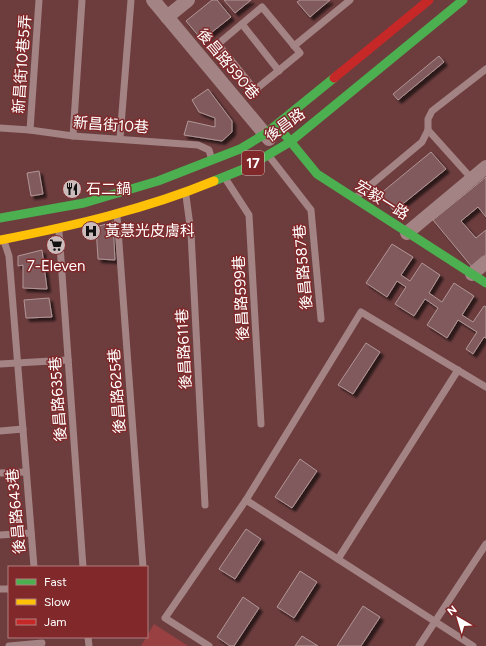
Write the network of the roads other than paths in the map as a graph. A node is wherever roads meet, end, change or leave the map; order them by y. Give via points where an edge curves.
1 (39, 0) edge
2 (82, 0) edge
3 (131, 0) edge
4 (153, 0) edge
5 (188, 0) edge
6 (350, 0) edge
7 (462, 0) edge
8 (420, 3) edge
9 (167, 17) junction
10 (242, 24) junction
11 (433, 24) junction
12 (294, 46) junction
13 (486, 69) edge
14 (279, 71) junction
15 (277, 124) junction
16 (0, 128) edge
17 (30, 130) junction
18 (428, 130) junction
19 (265, 134) junction
20 (73, 136) junction
21 (120, 138) junction
22 (290, 142) junction
23 (273, 152) junction
24 (212, 160) junction
25 (486, 168) edge
26 (225, 178) junction
27 (472, 179) junction
28 (185, 193) junction
29 (354, 199) junction
30 (116, 213) junction
31 (0, 218) edge
32 (0, 225) edge
33 (59, 229) junction
34 (407, 233) junction
35 (2, 239) edge
36 (486, 262) edge
37 (472, 274) junction
38 (486, 283) edge
39 (321, 319) dead end
40 (68, 360) junction
41 (18, 363) junction
42 (0, 364) edge
43 (458, 370) junction
44 (486, 387) edge
45 (261, 424) dead end
46 (23, 429) junction
47 (0, 431) edge
48 (26, 472) junction
49 (0, 473) edge
50 (246, 500) junction
51 (205, 505) dead end
52 (31, 533) junction
53 (0, 535) edge
54 (486, 544) edge
55 (338, 559) junction
56 (34, 566) edge
57 (83, 566) edge
58 (143, 566) edge
59 (435, 622) junction
60 (42, 642) edge
61 (9, 646) edge
62 (209, 646) edge
63 (420, 646) edge
64 (473, 646) edge

1 - 17 lane, 新昌街10巷5弄
2 - 20 lane
3 - 21 lane
4 - 9 street, 後昌路590巷
5 - 9 street
6 - 12 lane
7 - 11 main road, 後昌路 / 17
8 - 11 street
8 - 15 main road, 後昌路 / 17
9 - 19 street, 後昌路590巷
10 - 12 lane via 262,7
10 - 14 lane
10 - 14 lane via 218,44 255,90
11 - 22 main road, 後昌路 / 17
12 - 14 lane via 300,53
13 - 18 lane via 432,111 428,119
15 - 19 main road, 後昌路 / 17
15 - 22 main road, 宏毅一路
16 - 17 lane, 新昌街10巷
17 - 20 lane, 新昌街10巷
18 - 27 lane
18 - 29 lane via 422,142
19 - 23 street, 後昌路590巷
19 - 24 main road, 後昌路 / 17 via 240,149
20 - 21 lane, 新昌街10巷
21 - 24 lane, 新昌街10巷 via 198,145 208,150
22 - 23 main road, 後昌路 / 17
22 - 29 main road, 宏毅一路 via 317,174
23 - 26 main road, 後昌路 / 17
23 - 39 lane, 後昌路587巷 via 311,210
24 - 31 main road, 後昌路 / 17 via 158,181 84,203
25 - 27 street
26 - 28 main road, 後昌路 / 17
26 - 45 lane, 後昌路599巷 via 249,215
27 - 34 street
28 - 30 main road, 後昌路 / 17
28 - 51 lane, 後昌路611巷 via 191,232
29 - 34 main road, 宏毅一路
30 - 33 main road, 後昌路 / 17
30 - 58 lane, 後昌路625巷
32 - 35 street
33 - 35 main road, 後昌路 / 17
33 - 40 lane, 後昌路635巷
34 - 37 main road, 宏毅一路
35 - 41 lane, 後昌路643巷 via 9,256
36 - 37 street
37 - 38 main road, 宏毅一路
40 - 41 lane
40 - 57 lane, 後昌路635巷
41 - 42 lane
41 - 46 lane, 後昌路643巷
43 - 44 lane
43 - 50 lane via 362,312
43 - 55 lane
46 - 47 lane
46 - 48 lane, 後昌路643巷
48 - 49 lane
48 - 52 lane, 後昌路643巷
50 - 55 lane
50 - 62 lane via 165,618
52 - 53 lane
52 - 56 lane, 後昌路643巷
54 - 59 lane
55 - 59 lane
59 - 63 lane
59 - 64 lane
60 - 61 lane

